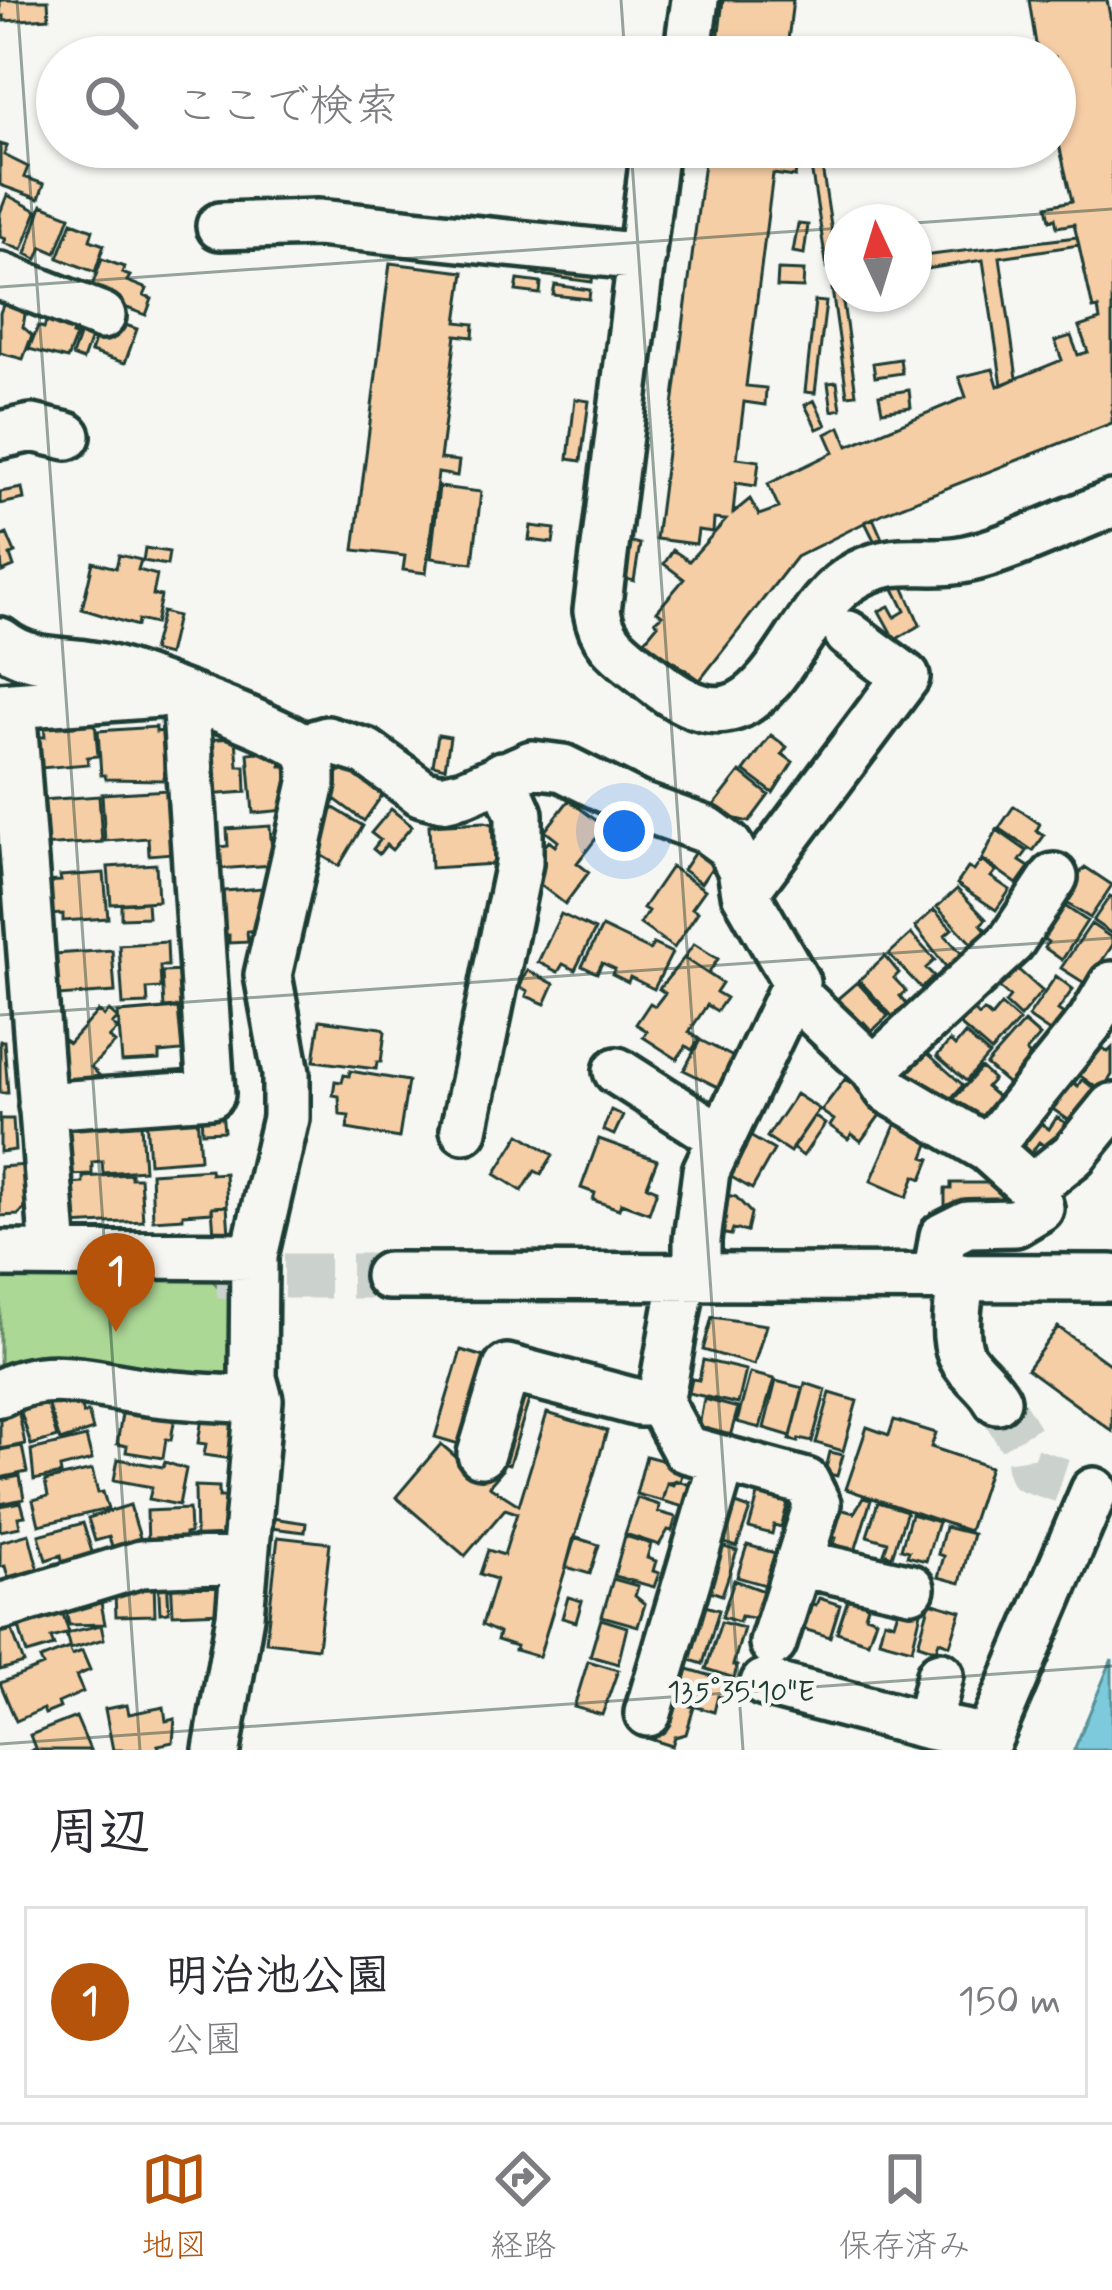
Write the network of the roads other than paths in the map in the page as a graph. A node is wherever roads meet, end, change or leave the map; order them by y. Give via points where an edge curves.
1 (694, 0) edge
2 (690, 36) edge
3 (653, 168) edge
4 (220, 226) dead end
5 (642, 257) junction
6 (0, 276) edge
7 (102, 316) dead end
8 (0, 435) edge
9 (67, 436) dead end
10 (1112, 504) edge
11 (848, 634) dead end
12 (0, 641) edge
13 (180, 695) junction
14 (6, 705) edge
15 (303, 747) junction
16 (502, 775) junction
17 (1054, 877) dead end
18 (746, 891) junction
19 (792, 991) junction
20 (1105, 1013) edge
21 (874, 1069) junction
22 (617, 1071) dead end
23 (43, 1106) junction
24 (1112, 1107) edge
25 (476, 1119) dead end
26 (722, 1138) junction
27 (988, 1149) junction
28 (1031, 1188) junction
29 (0, 1254) edge
30 (54, 1254) junction
31 (254, 1256) junction
32 (388, 1276) tunnel mouth
33 (690, 1276) junction
34 (948, 1277) junction
35 (1112, 1278) edge
36 (0, 1393) edge
37 (260, 1400) junction
38 (997, 1400) tunnel mouth
39 (660, 1403) junction
40 (481, 1454) dead end
41 (723, 1459) junction
42 (1094, 1491) dead end
43 (242, 1559) junction
44 (800, 1563) junction
45 (911, 1588) dead end
46 (0, 1606) edge
47 (940, 1676) dead end
48 (648, 1713) dead end
49 (928, 1726) junction
50 (217, 1750) edge

1 - 2 street
3 - 5 street
4 - 5 street via 318,223
5 - 10 street via 596,611 601,636 668,692 707,709 735,707 765,689 840,586 860,573 898,559 964,560
6 - 7 street
8 - 9 street via 32,428
11 - 18 street via 906,677
12 - 13 street via 28,657 102,666
13 - 14 street
13 - 15 street
13 - 23 street via 211,1094
14 - 23 street
15 - 16 street via 327,740 366,752 422,793 442,798
15 - 31 street via 312,783 268,975 286,1118
16 - 18 street via 532,764 563,768 707,830 728,846
16 - 25 street via 519,814 519,863
17 - 21 street via 1026,955
18 - 19 street via 796,982
19 - 21 street
19 - 26 street
20 - 27 street
21 - 27 street via 888,1090
22 - 26 street
23 - 30 street
24 - 28 street via 1073,1155
26 - 33 street via 706,1171
27 - 28 street
28 - 34 street via 1040,1208 1015,1223 968,1224 943,1236
29 - 30 street
30 - 31 street
31 - 37 street via 253,1378
32 - 33 street
33 - 34 street
33 - 39 street
34 - 35 street
34 - 38 street via 962,1358
36 - 37 street via 37,1379
37 - 43 street
39 - 40 street via 507,1368
39 - 41 street via 685,1449
41 - 44 street via 806,1482 817,1504
41 - 48 street
42 - 49 street via 989,1738
43 - 46 street via 141,1564
43 - 50 street
44 - 45 street
44 - 49 street via 769,1662
47 - 49 street

